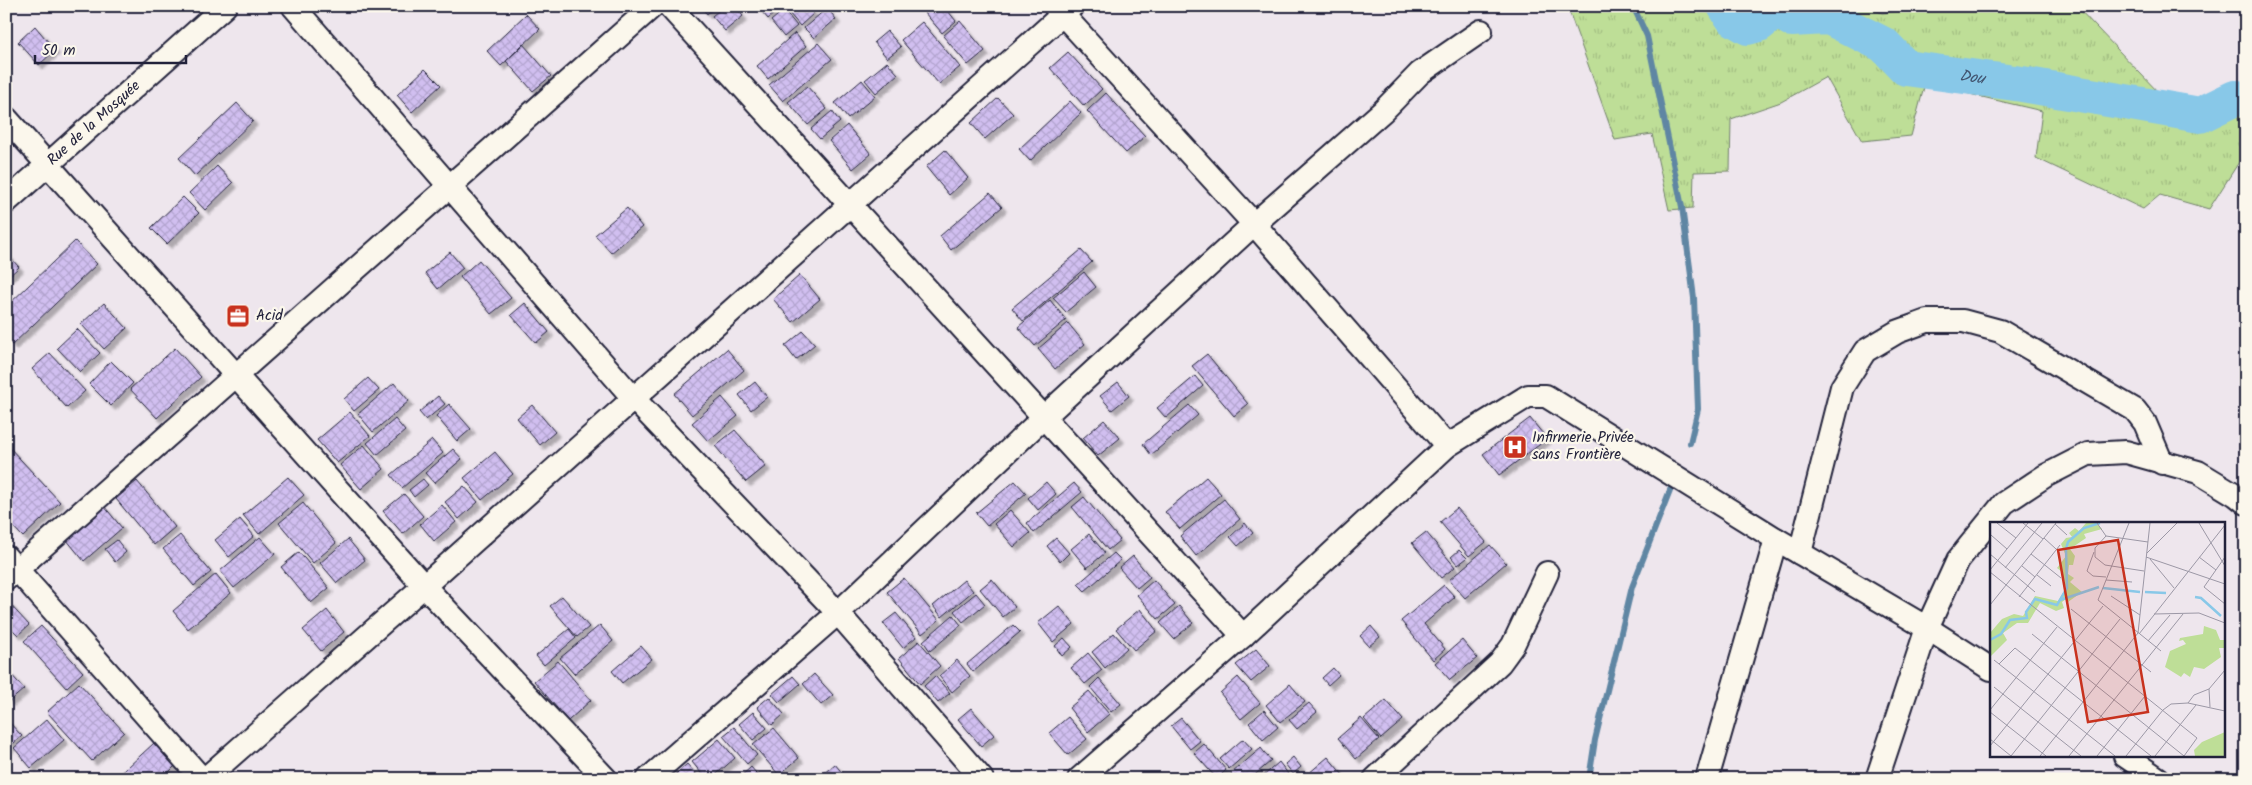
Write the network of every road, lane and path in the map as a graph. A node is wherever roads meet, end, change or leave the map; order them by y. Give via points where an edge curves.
1 (225, 6) edge
2 (292, 6) edge
3 (653, 6) edge
4 (669, 6) edge
5 (1063, 9) edge
6 (1481, 31) dead end
7 (6, 118) edge
8 (48, 164) junction
9 (448, 186) junction
10 (6, 202) edge
11 (851, 203) junction
12 (1254, 224) junction
13 (234, 376) junction
14 (634, 399) junction
15 (1044, 417) junction
16 (1447, 446) junction
17 (2162, 463) junction
18 (2246, 503) edge
19 (1776, 539) junction
20 (1800, 554) junction
21 (10, 569) edge
22 (1547, 573) dead end
23 (424, 586) junction
24 (838, 613) junction
25 (1927, 628) junction
26 (1243, 636) junction
27 (1990, 668) edge
28 (2128, 758) edge
29 (203, 779) edge
30 (606, 779) edge
31 (648, 779) edge
32 (982, 779) edge
33 (1079, 779) edge
34 (1375, 779) edge
35 (1707, 779) edge
36 (1877, 779) edge
37 (2159, 779) edge

1 - 8 street, Rue de la Mosquée
2 - 9 street
3 - 9 street
4 - 11 street
5 - 11 street
5 - 12 street
6 - 12 street via 1420,73 1383,111
7 - 8 street
8 - 10 street, Rue de la Mosquée
8 - 13 street
9 - 13 street
9 - 14 street
11 - 14 street
11 - 15 street
12 - 15 street
12 - 16 street
13 - 21 street
13 - 23 street
14 - 23 street
14 - 24 street
15 - 24 street
15 - 26 street
16 - 19 street via 1528,396 1546,396
16 - 26 street
17 - 18 street via 2198,472
17 - 20 street via 2145,423 2135,410 2000,331 1963,321 1927,321 1897,332 1865,351 1842,387
17 - 25 street via 2126,452 2088,454 2045,476 2004,503 1958,560
19 - 20 street
19 - 35 street
20 - 25 street
21 - 29 street
22 - 34 street via 1500,663
23 - 29 street
23 - 30 street
24 - 31 street
24 - 32 street
25 - 27 street
25 - 36 street
26 - 33 street
28 - 37 street

